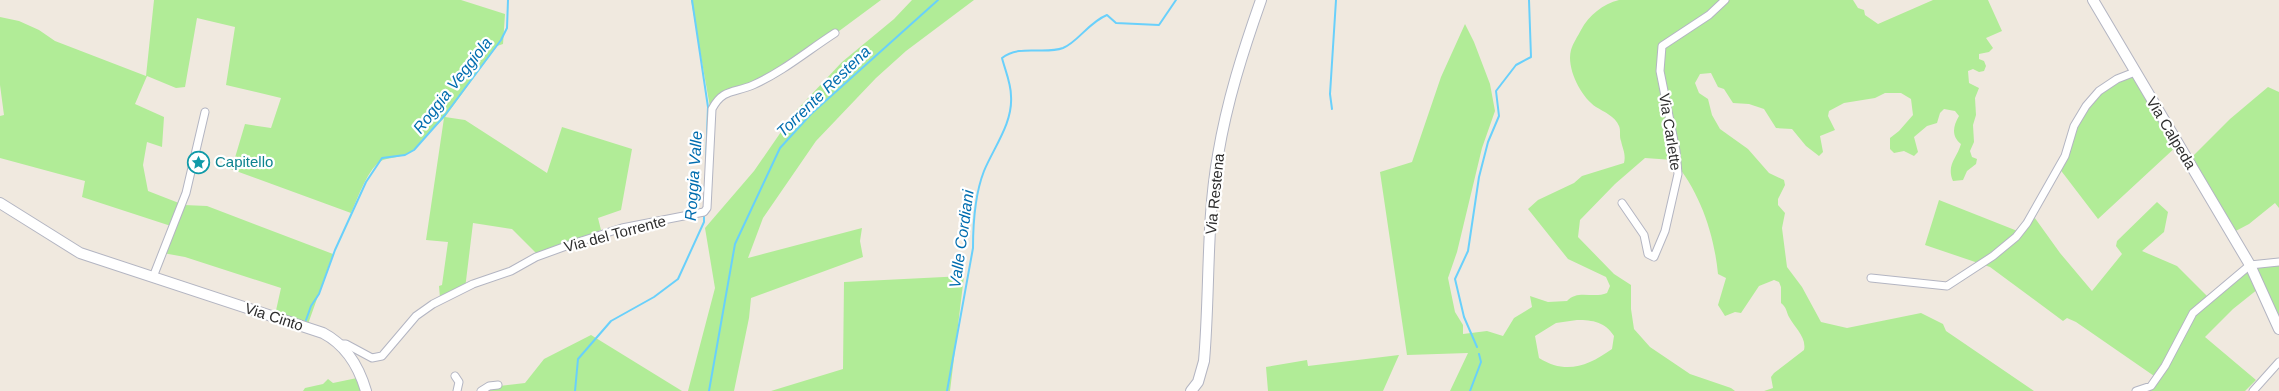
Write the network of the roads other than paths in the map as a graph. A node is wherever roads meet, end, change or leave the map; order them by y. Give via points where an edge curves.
1 (1261, 0) edge
2 (1725, 0) edge
3 (2093, 0) edge
4 (835, 33) dead end
5 (2135, 72) junction
6 (205, 112) dead end
7 (0, 203) edge
8 (1622, 203) dead end
9 (2279, 262) edge
10 (2250, 265) junction
11 (153, 277) junction
12 (1871, 278) dead end
13 (2279, 329) edge
14 (341, 344) junction
15 (2279, 362) edge
16 (455, 376) dead end
17 (498, 385) dead end
18 (2149, 388) edge
19 (366, 391) edge
20 (457, 391) edge
21 (481, 391) edge
22 (1191, 391) edge
23 (2136, 391) edge
24 (2253, 391) edge

1 - 22 street, Via Restena via 1234,80 1218,156 1212,200 1204,361 1198,382
2 - 8 street, Via Carlette via 1709,15 1662,46 1660,71 1678,174 1654,258 1648,254 1644,234
3 - 5 street, Via Calpeda
4 - 14 street, Via del Torrente via 778,73 717,99 712,108 707,208 704,212 622,228 536,257 511,271 473,284 416,316 382,356 372,358
5 - 10 street, Via Calpeda
5 - 12 street via 2099,90 2086,106 2074,126 2065,156 2027,223 1993,256 1947,286
6 - 11 street via 186,193
7 - 11 street, Via Cinto via 70,249
9 - 10 street
10 - 13 street, Via Calpeda
10 - 18 street via 2193,313 2165,366
11 - 14 street, Via Cinto via 323,333
14 - 19 street, Via Cinto via 357,368
15 - 24 street
16 - 20 street via 459,382
17 - 21 street
18 - 23 street

